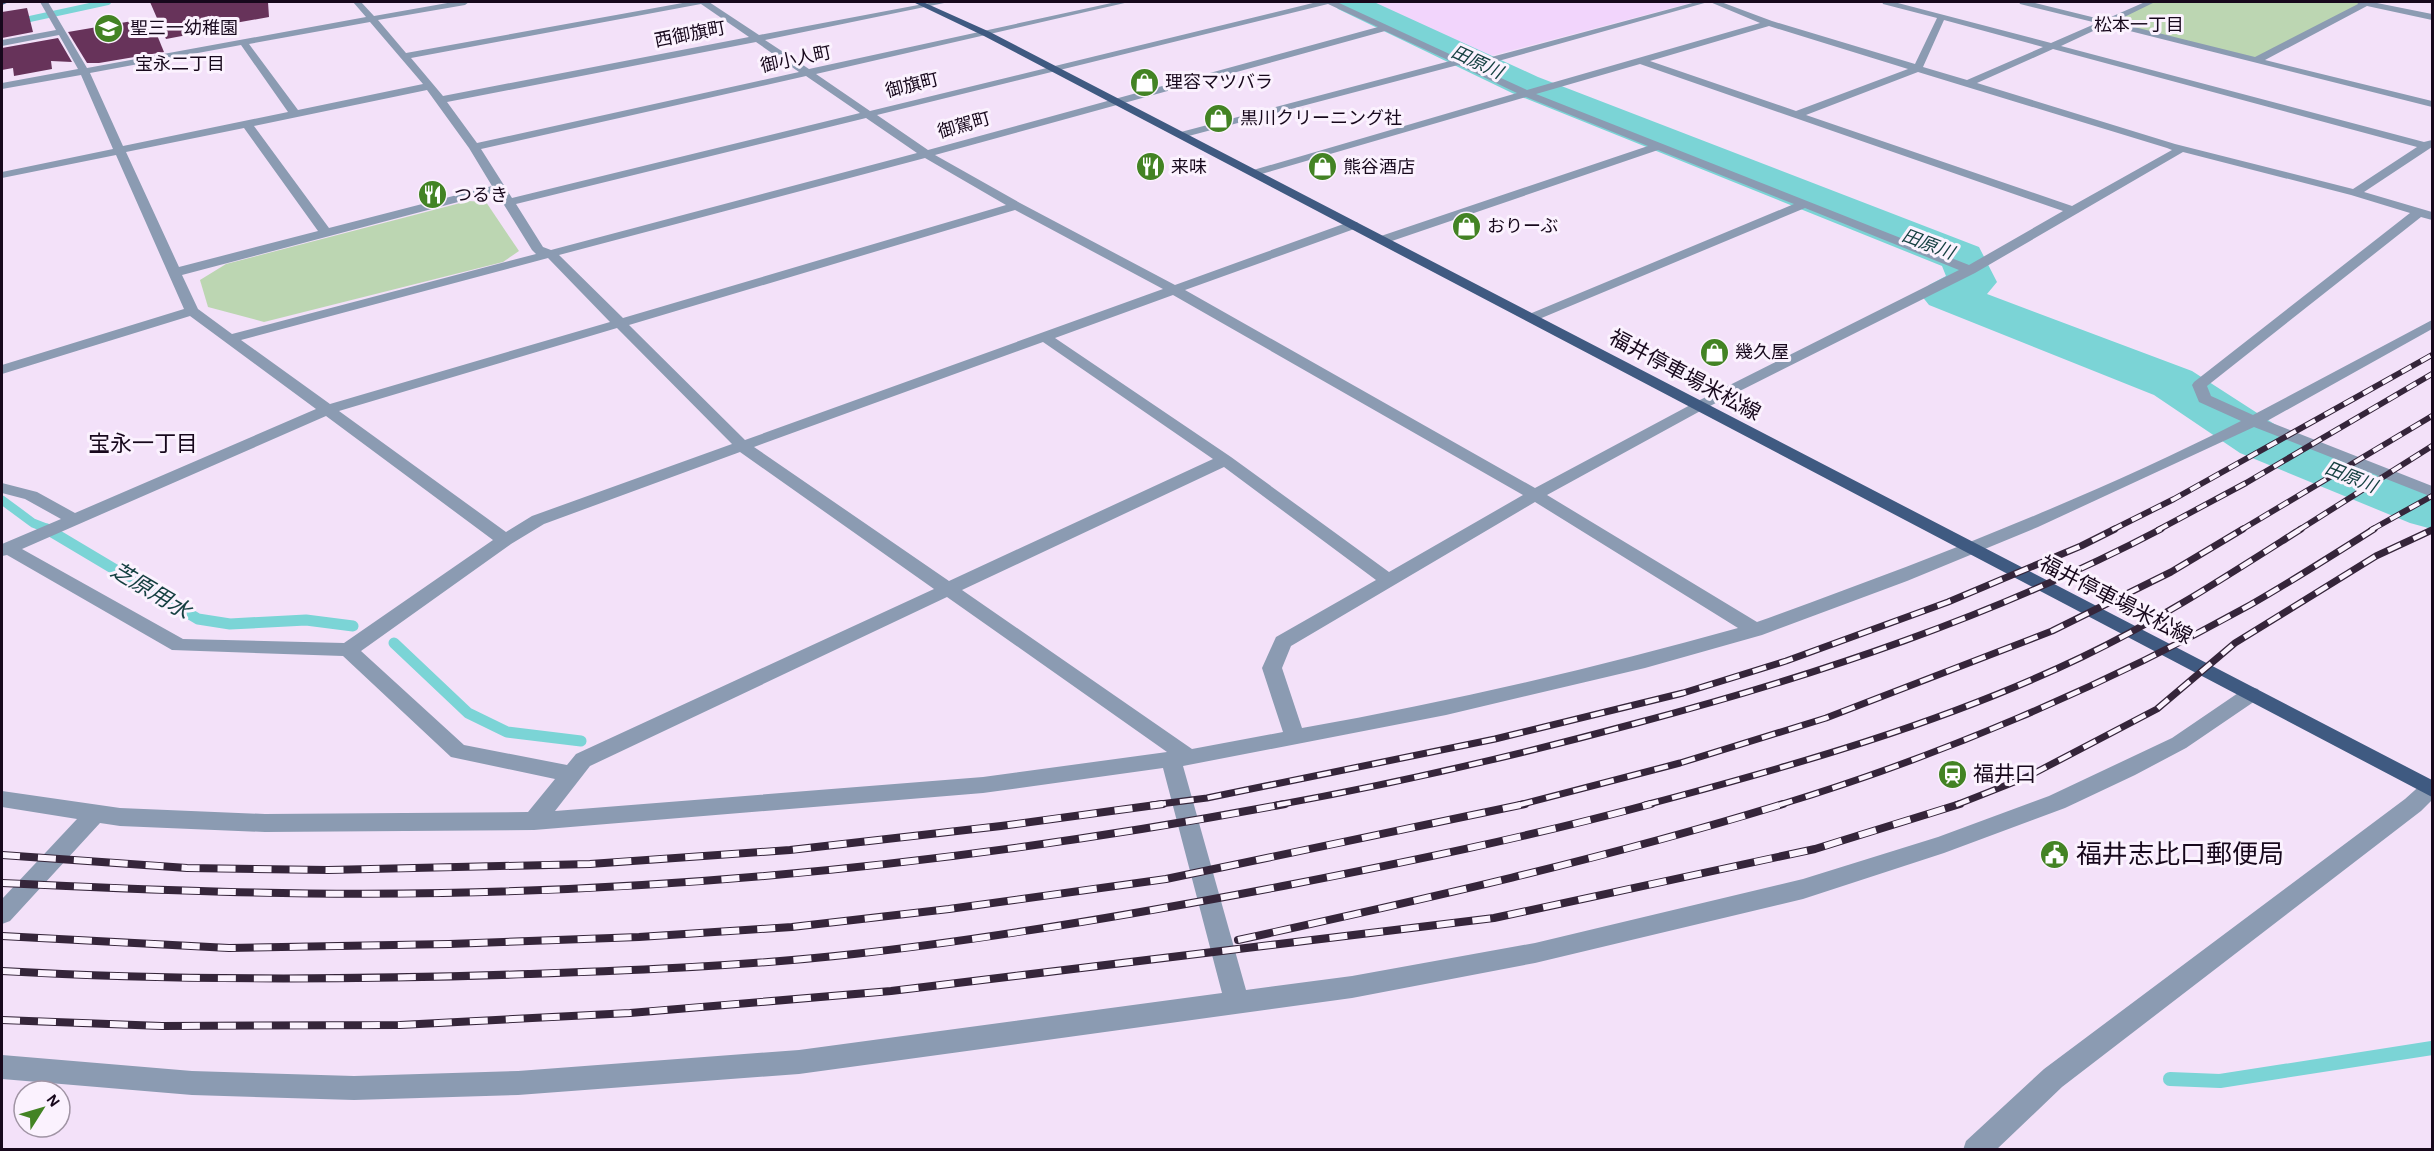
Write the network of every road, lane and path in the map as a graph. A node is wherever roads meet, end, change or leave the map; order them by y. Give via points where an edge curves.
1 (44, 2) edge
2 (357, 2) edge
3 (465, 2) edge
4 (702, 2) edge
5 (945, 2) edge
6 (1125, 2) edge
7 (1326, 2) edge
8 (1331, 2) edge
9 (1704, 2) edge
10 (1714, 2) edge
11 (1886, 2) edge
12 (2023, 2) edge
13 (2151, 2) edge
14 (2365, 2) edge
15 (921, 3) edge
16 (1942, 16) junction
17 (2433, 17) edge
18 (371, 18) junction
19 (2104, 22) junction
20 (1769, 23) junction
21 (1386, 28) junction
22 (62, 32) junction
23 (987, 34) junction
24 (756, 38) junction
25 (243, 42) junction
26 (2, 43) edge
27 (2054, 47) junction
28 (404, 56) junction
29 (2257, 60) junction
30 (1641, 61) junction
31 (1464, 64) junction
32 (1918, 68) junction
33 (1053, 69) junction
34 (84, 70) junction
35 (807, 74) junction
36 (1970, 84) junction
37 (2, 86) edge
38 (430, 86) junction
39 (1526, 93) junction
40 (440, 99) junction
41 (1114, 101) junction
42 (2433, 104) edge
43 (295, 114) junction
44 (868, 114) junction
45 (1796, 115) junction
46 (247, 124) junction
47 (1182, 135) junction
48 (2429, 144) edge
49 (1658, 146) junction
50 (474, 147) junction
51 (2181, 149) junction
52 (120, 150) junction
53 (926, 154) junction
54 (1254, 173) junction
55 (2, 175) edge
56 (498, 188) junction
57 (2355, 193) junction
58 (507, 203) junction
59 (1805, 204) junction
60 (1016, 206) junction
61 (2074, 211) junction
62 (2426, 214) edge
63 (1353, 225) junction
64 (326, 233) junction
65 (1382, 240) junction
66 (551, 254) junction
67 (1970, 270) junction
68 (173, 273) junction
69 (1173, 289) junction
70 (192, 311) junction
71 (1532, 318) junction
72 (621, 324) junction
73 (2433, 324) edge
74 (1043, 336) junction
75 (229, 339) junction
76 (2, 370) edge
77 (1699, 406) junction
78 (327, 410) junction
79 (2253, 422) junction
80 (742, 446) junction
81 (1225, 460) junction
82 (2, 488) edge
83 (2433, 492) edge
84 (1535, 495) junction
85 (74, 520) junction
86 (505, 540) junction
87 (1971, 548) junction
88 (5, 549) edge
89 (1388, 580) junction
90 (951, 590) junction
91 (1755, 630) junction
92 (348, 650) junction
93 (2252, 694) junction
94 (1295, 737) junction
95 (1180, 758) junction
96 (570, 774) junction
97 (2432, 788) edge
98 (2, 800) edge
99 (95, 814) junction
100 (534, 821) junction
101 (2, 914) edge
102 (1238, 1003) junction
103 (2, 1066) edge
104 (1976, 1149) edge

1 - 22 street
2 - 18 street
3 - 18 street
4 - 24 street
4 - 28 street
5 - 15 street, 西御旗町
6 - 23 street, 御小人町
7 - 33 street, 御旗町
8 - 21 street
9 - 31 street
10 - 20 street
11 - 16 street
12 - 19 street
13 - 19 street
14 - 17 street
14 - 29 street
15 - 23 main road, 福井停車場米松線
15 - 24 street, 西御旗町
16 - 27 street
16 - 32 street
18 - 25 street
18 - 28 street
19 - 27 street
19 - 29 street
20 - 30 street
20 - 32 street
21 - 31 street
21 - 41 street, 御駕町
22 - 26 street
22 - 34 street
23 - 33 main road, 福井停車場米松線
23 - 35 street, 御小人町
24 - 35 street
24 - 40 street, 西御旗町
25 - 34 street
25 - 43 street
27 - 36 street
27 - 48 street
28 - 38 street
29 - 42 street
30 - 39 street
30 - 45 street
31 - 39 street
31 - 47 street
32 - 36 street
32 - 45 street
33 - 41 main road, 福井停車場米松線
33 - 44 street, 御旗町
34 - 37 street
34 - 52 street
35 - 44 street
35 - 50 street, 御小人町
36 - 51 street
38 - 40 street
38 - 43 street
39 - 49 street
39 - 54 street
40 - 50 street
41 - 47 main road, 福井停車場米松線
41 - 53 street, 御駕町
43 - 46 street
44 - 53 street
44 - 58 street, 御旗町
45 - 61 street
46 - 52 street
46 - 64 street
47 - 54 main road, 福井停車場米松線
48 - 57 street
49 - 59 street
49 - 65 street
50 - 56 street
51 - 57 street
51 - 61 street
52 - 55 street
52 - 68 street
53 - 60 street
53 - 66 street, 御駕町
54 - 63 main road, 福井停車場米松線
56 - 58 street
56 - 64 street
57 - 62 street
58 - 66 street via 538,250
59 - 67 street
59 - 71 street
60 - 69 street
60 - 72 street
61 - 67 street
62 - 79 street via 2199,385 2204,399
63 - 65 main road, 福井停車場米松線
63 - 69 street
64 - 68 street
65 - 71 main road, 福井停車場米松線
66 - 72 street
66 - 75 street, 御駕町
67 - 77 street
68 - 70 street
69 - 74 street
69 - 84 street
70 - 75 street
70 - 76 street
71 - 77 main road, 福井停車場米松線
72 - 78 street
72 - 80 street
73 - 79 street
74 - 80 street
74 - 81 street
75 - 78 street
77 - 84 street
77 - 87 main road, 福井停車場米松線
78 - 85 street
78 - 86 street
79 - 83 street
79 - 87 street
80 - 86 street via 538,520
80 - 90 street
81 - 89 street
81 - 90 street
82 - 85 street via 39,498
84 - 89 street
84 - 91 street
85 - 88 street
86 - 92 street
87 - 91 street via 1901,578
87 - 93 main road, 福井停車場米松線
88 - 92 street via 179,645
89 - 94 street via 1283,642 1272,668
90 - 95 street
90 - 96 street via 584,760
91 - 94 street via 1458,706
92 - 96 street via 458,752
93 - 97 main road, 福井停車場米松線
93 - 102 street via 2179,743 2057,801 1944,844 1818,884 1534,953 1352,987
94 - 95 street
95 - 100 street via 983,785
95 - 102 street
96 - 100 street
97 - 104 street via 2053,1078
98 - 99 street
99 - 100 street via 265,823
99 - 101 street
102 - 103 street via 799,1062 518,1083 354,1088 204,1084

